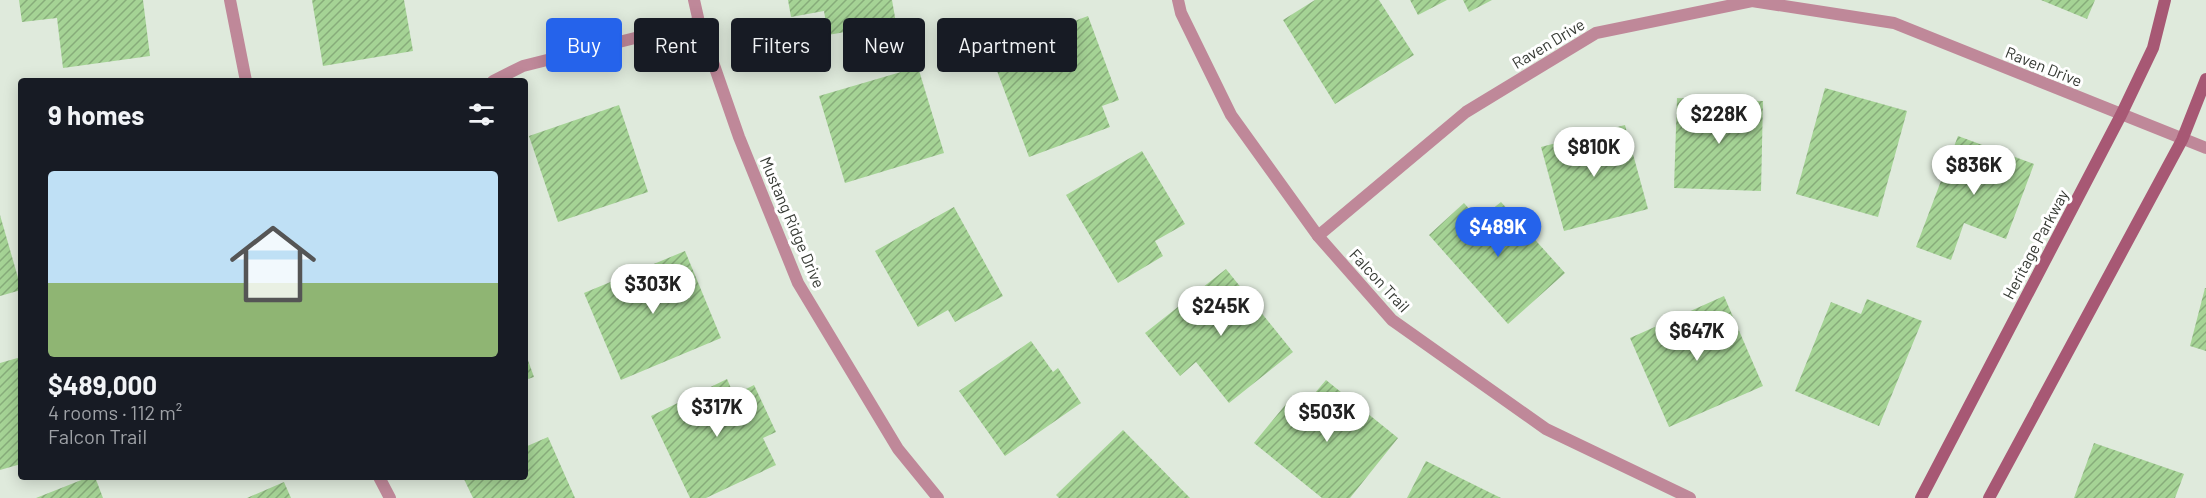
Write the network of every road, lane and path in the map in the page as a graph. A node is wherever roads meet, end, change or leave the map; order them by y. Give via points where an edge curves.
1 (230, 0) edge
2 (694, 0) edge
3 (1178, 0) edge
4 (2165, 0) edge
5 (698, 18) edge
6 (634, 38) edge
7 (716, 72) edge
8 (245, 78) edge
9 (499, 78) edge
10 (2206, 79) edge
11 (2121, 115) junction
12 (2182, 140) junction
13 (2206, 148) edge
14 (1318, 236) junction
15 (381, 480) edge
16 (390, 498) edge
17 (939, 498) edge
18 (1690, 498) edge
19 (1921, 498) edge
20 (1989, 498) edge

1 - 8 street
2 - 5 street, Mustang Ridge Drive
3 - 14 street, Falcon Trail via 1231,115
4 - 11 main road, Heritage Parkway via 2153,48
6 - 9 street via 523,66
7 - 17 street, Mustang Ridge Drive via 798,283 898,449
10 - 12 main road
11 - 12 street, Raven Drive
11 - 14 street, Raven Drive via 1894,23 1752,1 1596,33 1466,112
11 - 19 main road, Heritage Parkway
12 - 13 street, Raven Drive
12 - 20 main road
14 - 18 street, Falcon Trail via 1392,320 1546,429
15 - 16 street

